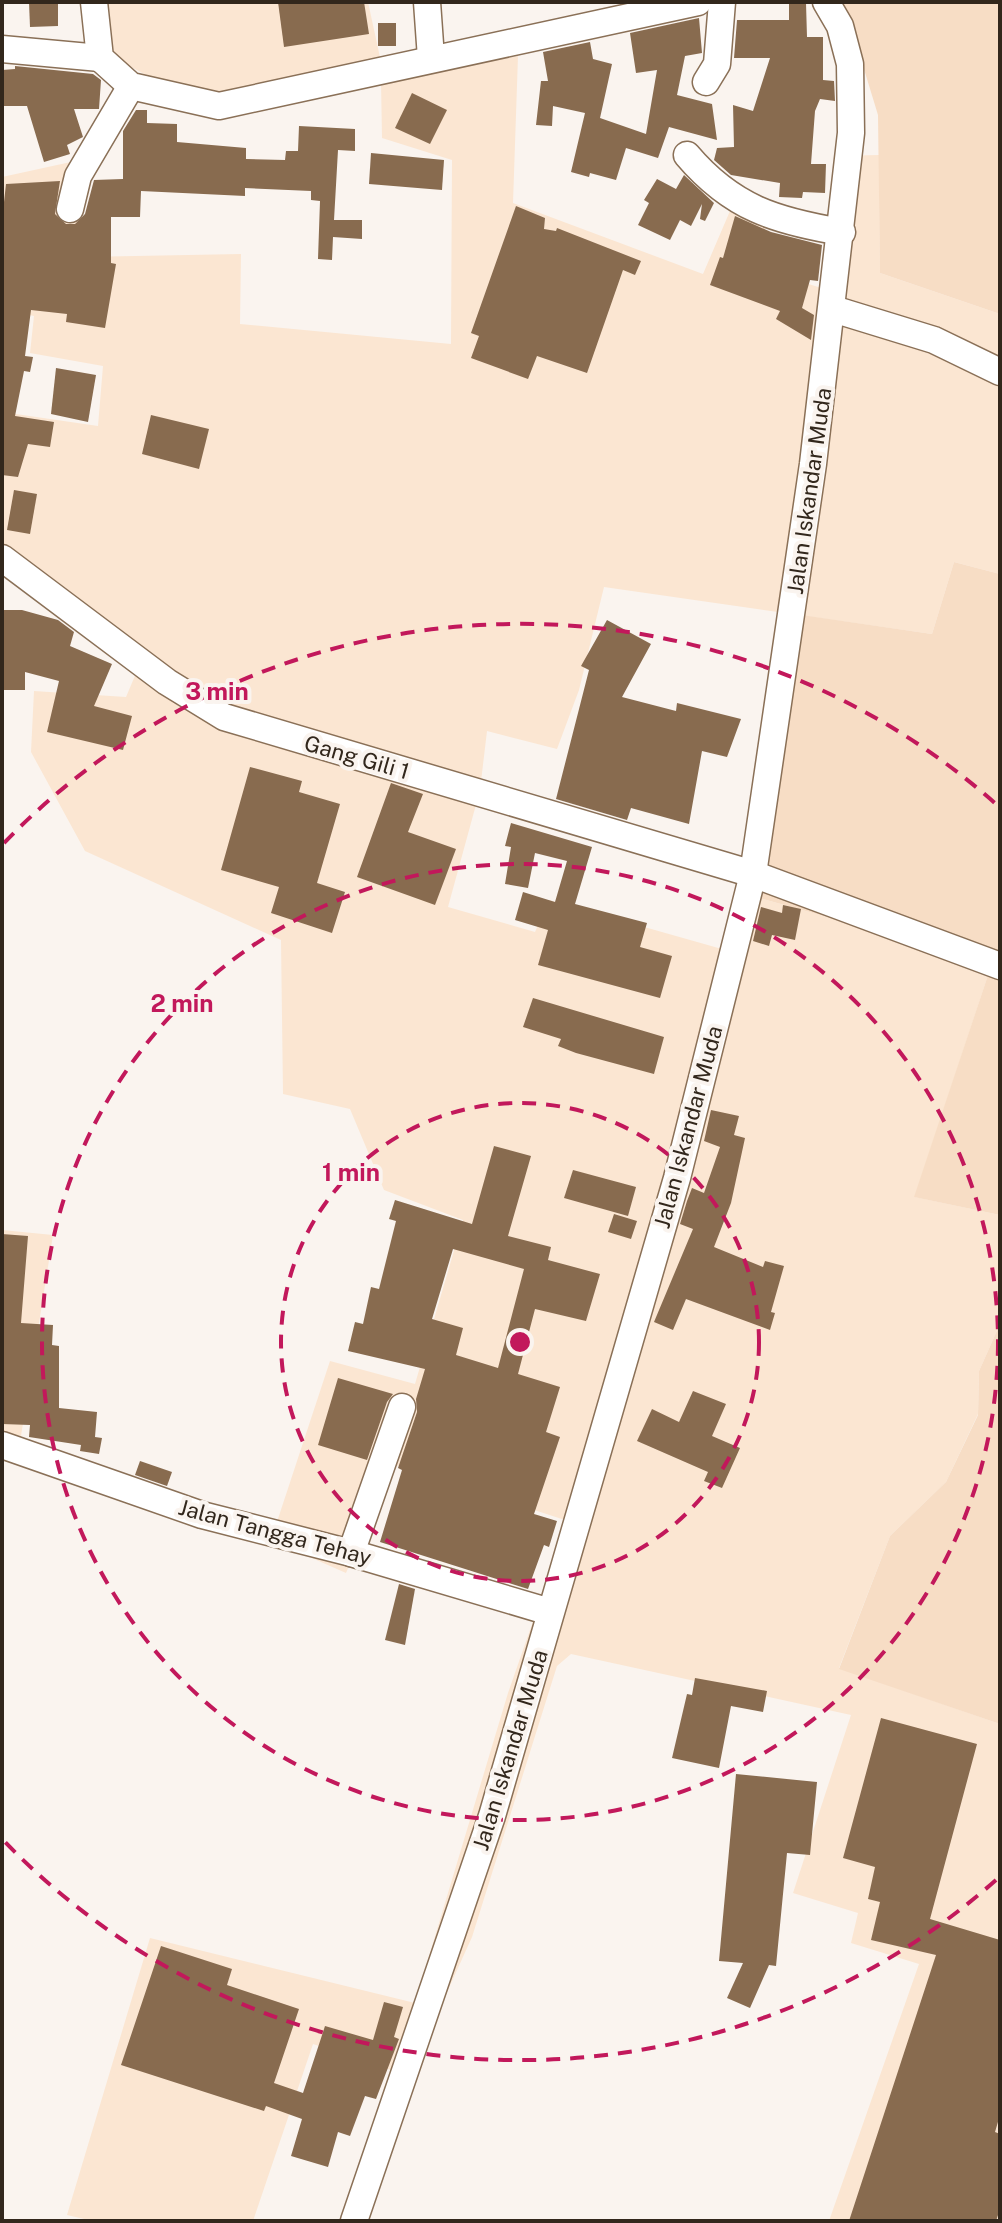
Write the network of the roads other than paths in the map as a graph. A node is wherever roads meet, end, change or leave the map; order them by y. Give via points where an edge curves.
1 (94, 2) edge
2 (427, 2) edge
3 (698, 2) edge
4 (722, 2) edge
5 (826, 2) edge
6 (2, 49) edge
7 (100, 58) junction
8 (431, 58) junction
9 (706, 82) dead end
10 (131, 86) junction
11 (687, 155) dead end
12 (70, 209) dead end
13 (842, 232) junction
14 (833, 309) junction
15 (1000, 372) edge
16 (2, 558) edge
17 (753, 874) junction
18 (1000, 966) edge
19 (402, 1407) dead end
20 (2, 1445) edge
21 (351, 1553) junction
22 (550, 1612) junction
23 (354, 2221) edge

1 - 7 street
2 - 8 street
3 - 8 street
4 - 9 street via 717,64
5 - 13 street, Jalan Iskandar Muda via 840,26 850,64 851,133
6 - 7 street
7 - 10 street
8 - 10 street via 219,106
10 - 12 street via 78,176
11 - 13 street via 706,178 751,210
13 - 14 street, Jalan Iskandar Muda
14 - 15 street via 934,340
14 - 17 street, Jalan Iskandar Muda
16 - 17 street, Gang Gili 1 via 167,682 224,717
17 - 18 street, Gang Gili 1
17 - 22 street, Jalan Iskandar Muda via 677,1178
19 - 21 street
20 - 21 street, Jalan Tangga Tehay via 202,1515
21 - 22 street, Jalan Tangga Tehay
22 - 23 street, Jalan Iskandar Muda via 492,1816

